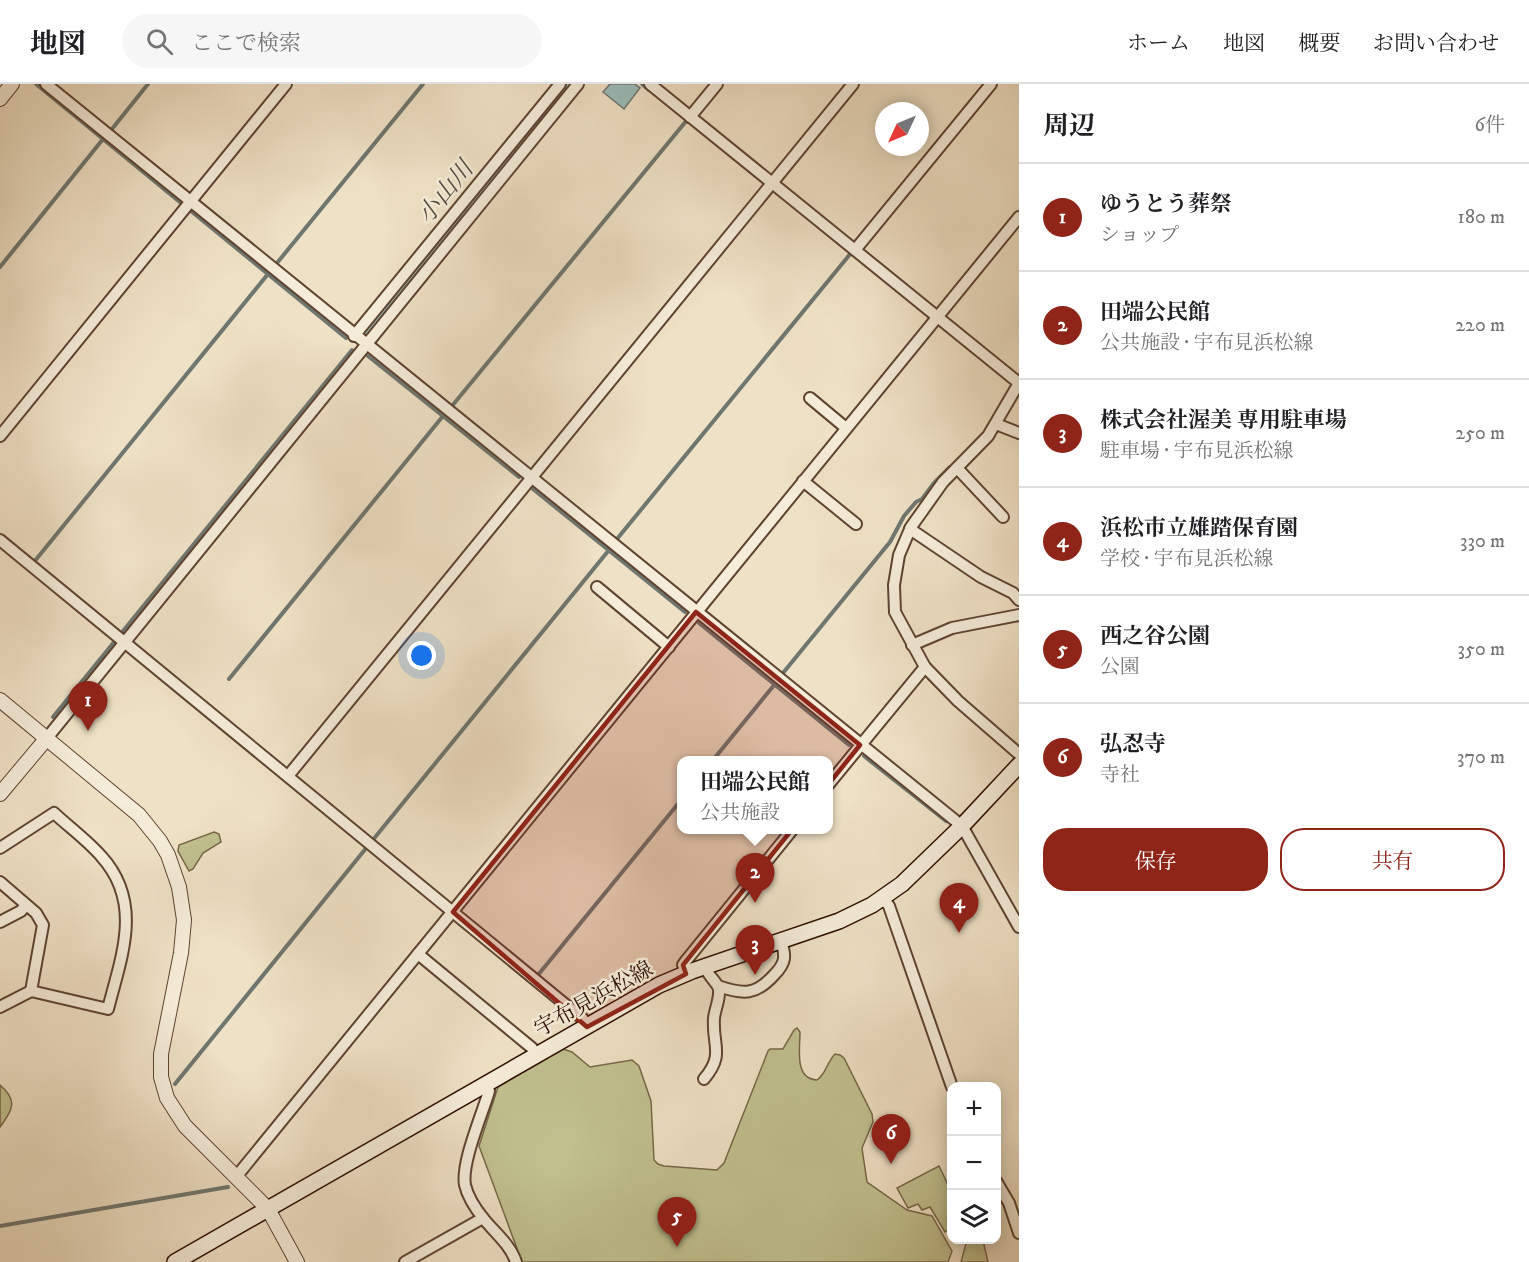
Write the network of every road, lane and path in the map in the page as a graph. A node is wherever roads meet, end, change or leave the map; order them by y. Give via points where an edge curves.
1 (12, 84) edge
2 (46, 84) edge
3 (286, 84) edge
4 (560, 84) edge
5 (578, 84) edge
6 (650, 84) edge
7 (717, 84) edge
8 (853, 84) edge
9 (991, 84) edge
10 (0, 99) edge
11 (690, 117) junction
12 (491, 179) junction
13 (772, 183) junction
14 (190, 202) junction
15 (1019, 217) edge
16 (855, 250) junction
17 (938, 317) junction
18 (354, 336) junction
19 (365, 345) junction
20 (1019, 383) edge
21 (810, 399) dead end
22 (996, 424) junction
23 (846, 428) junction
24 (1019, 434) edge
25 (0, 436) edge
26 (957, 468) junction
27 (530, 478) junction
28 (803, 481) junction
29 (1003, 517) dead end
30 (856, 524) dead end
31 (910, 529) junction
32 (0, 540) edge
33 (597, 588) dead end
34 (1019, 600) edge
35 (696, 612) junction
36 (1019, 615) edge
37 (120, 639) junction
38 (912, 645) junction
39 (669, 647) junction
40 (925, 667) junction
41 (0, 700) edge
42 (46, 738) junction
43 (860, 745) junction
44 (1019, 754) edge
45 (1019, 765) edge
46 (288, 776) junction
47 (833, 779) edge
48 (0, 794) edge
49 (962, 826) junction
50 (789, 834) edge
51 (0, 848) edge
52 (0, 882) edge
53 (883, 898) junction
54 (26, 905) junction
55 (453, 912) junction
56 (0, 922) edge
57 (1019, 927) edge
58 (781, 941) junction
59 (418, 954) junction
60 (705, 967) junction
61 (686, 974) junction
62 (718, 986) junction
63 (32, 991) junction
64 (0, 1007) edge
65 (587, 1026) junction
66 (536, 1056) junction
67 (704, 1079) dead end
68 (949, 1082) edge
69 (486, 1085) junction
70 (236, 1177) junction
71 (1001, 1189) edge
72 (1019, 1197) edge
73 (1009, 1203) junction
74 (268, 1209) junction
75 (483, 1218) junction
76 (1019, 1233) edge
77 (175, 1262) edge
78 (297, 1262) edge
79 (405, 1262) edge
80 (516, 1262) edge

1 - 10 street
2 - 14 street
3 - 14 street
4 - 12 street
5 - 12 street
6 - 11 street
7 - 11 street
8 - 13 street
9 - 16 street
11 - 13 street
12 - 18 street
12 - 19 street
13 - 16 street
13 - 27 street
14 - 18 street
14 - 25 street
15 - 17 street
16 - 17 street
17 - 20 street
17 - 23 street
18 - 19 street
19 - 27 street
19 - 37 street
20 - 22 street
21 - 23 street
22 - 24 street
22 - 26 street
23 - 28 street
26 - 29 street
26 - 31 street
27 - 35 street
27 - 46 street
28 - 30 street
28 - 35 street
31 - 34 street
31 - 38 street via 897,562 894,600
32 - 37 street
33 - 39 street
35 - 39 street
35 - 43 street
36 - 38 street via 952,628
37 - 42 street
37 - 46 street
38 - 40 street
39 - 55 street
40 - 43 street
40 - 44 street
41 - 42 street
42 - 48 street
42 - 70 street via 139,815 160,841 175,871 183,903 183,936 161,1054 161,1077 178,1117
43 - 47 street
43 - 49 street
45 - 49 main road, 宇布見浜松線
46 - 55 street
49 - 53 main road, 宇布見浜松線
49 - 57 street
50 - 61 street via 685,962
51 - 63 street via 54,813 101,855 116,878 125,903 125,943 108,1009
52 - 54 street
53 - 58 main road, 宇布見浜松線 via 845,918
53 - 68 street
54 - 56 street
54 - 63 street via 43,925
55 - 59 street
55 - 65 street
58 - 60 main road, 宇布見浜松線
58 - 62 street via 784,964 760,989 739,992
59 - 66 street via 532,1048
59 - 70 street
60 - 61 main road, 宇布見浜松線
60 - 62 street
61 - 65 main road, 宇布見浜松線
62 - 67 street via 716,1058
63 - 64 street
65 - 66 main road, 宇布見浜松線
66 - 69 main road, 宇布見浜松線
69 - 74 main road, 宇布見浜松線
69 - 75 street via 489,1091 464,1177 468,1195
70 - 74 street
71 - 73 street
72 - 73 street
73 - 76 street
74 - 77 main road, 宇布見浜松線
74 - 78 street
75 - 79 street
75 - 80 street via 508,1246

